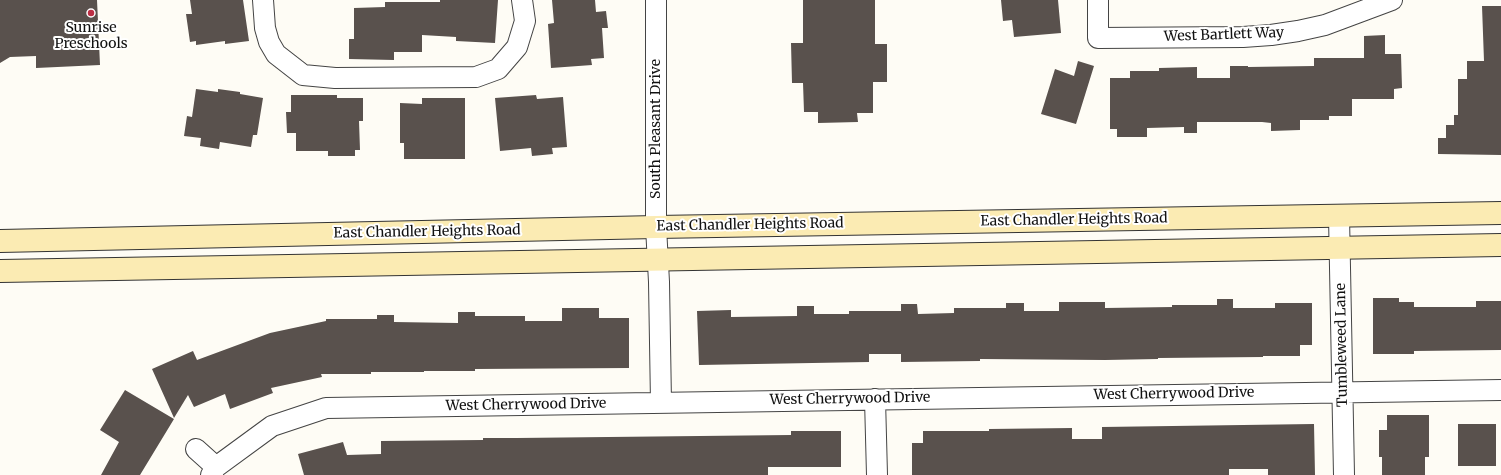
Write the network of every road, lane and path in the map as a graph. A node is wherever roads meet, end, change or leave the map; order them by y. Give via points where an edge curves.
1 (262, 0) edge
2 (522, 0) edge
3 (656, 0) edge
4 (1098, 0) edge
5 (1392, 0) edge
6 (1501, 213) edge
7 (1339, 216) junction
8 (656, 227) junction
9 (0, 241) edge
10 (1501, 245) edge
11 (1340, 248) junction
12 (658, 260) junction
13 (0, 271) edge
14 (1501, 390) edge
15 (1343, 392) junction
16 (875, 398) junction
17 (661, 402) junction
18 (196, 449) dead end
19 (213, 471) edge
20 (877, 475) edge
21 (1344, 475) edge

1 - 2 street via 268,42 276,54 303,75 335,78 476,77 498,69 517,47 525,21
3 - 8 street, South Pleasant Drive
4 - 5 street, West Bartlett Way via 1098,38 1271,35 1325,25
6 - 7 main road, East Chandler Heights Road
7 - 8 main road, East Chandler Heights Road
7 - 11 street, Tumbleweed Lane
8 - 9 main road, East Chandler Heights Road
8 - 12 street, South Pleasant Drive
10 - 11 main road
11 - 12 main road
11 - 15 street, Tumbleweed Lane
12 - 13 main road
12 - 17 street, South Pleasant Drive
14 - 15 street, West Cherrywood Drive
15 - 16 street, West Cherrywood Drive
15 - 21 street, Tumbleweed Lane
16 - 17 street, West Cherrywood Drive
16 - 20 street
17 - 19 street, West Cherrywood Drive via 326,408 272,426
18 - 19 street

